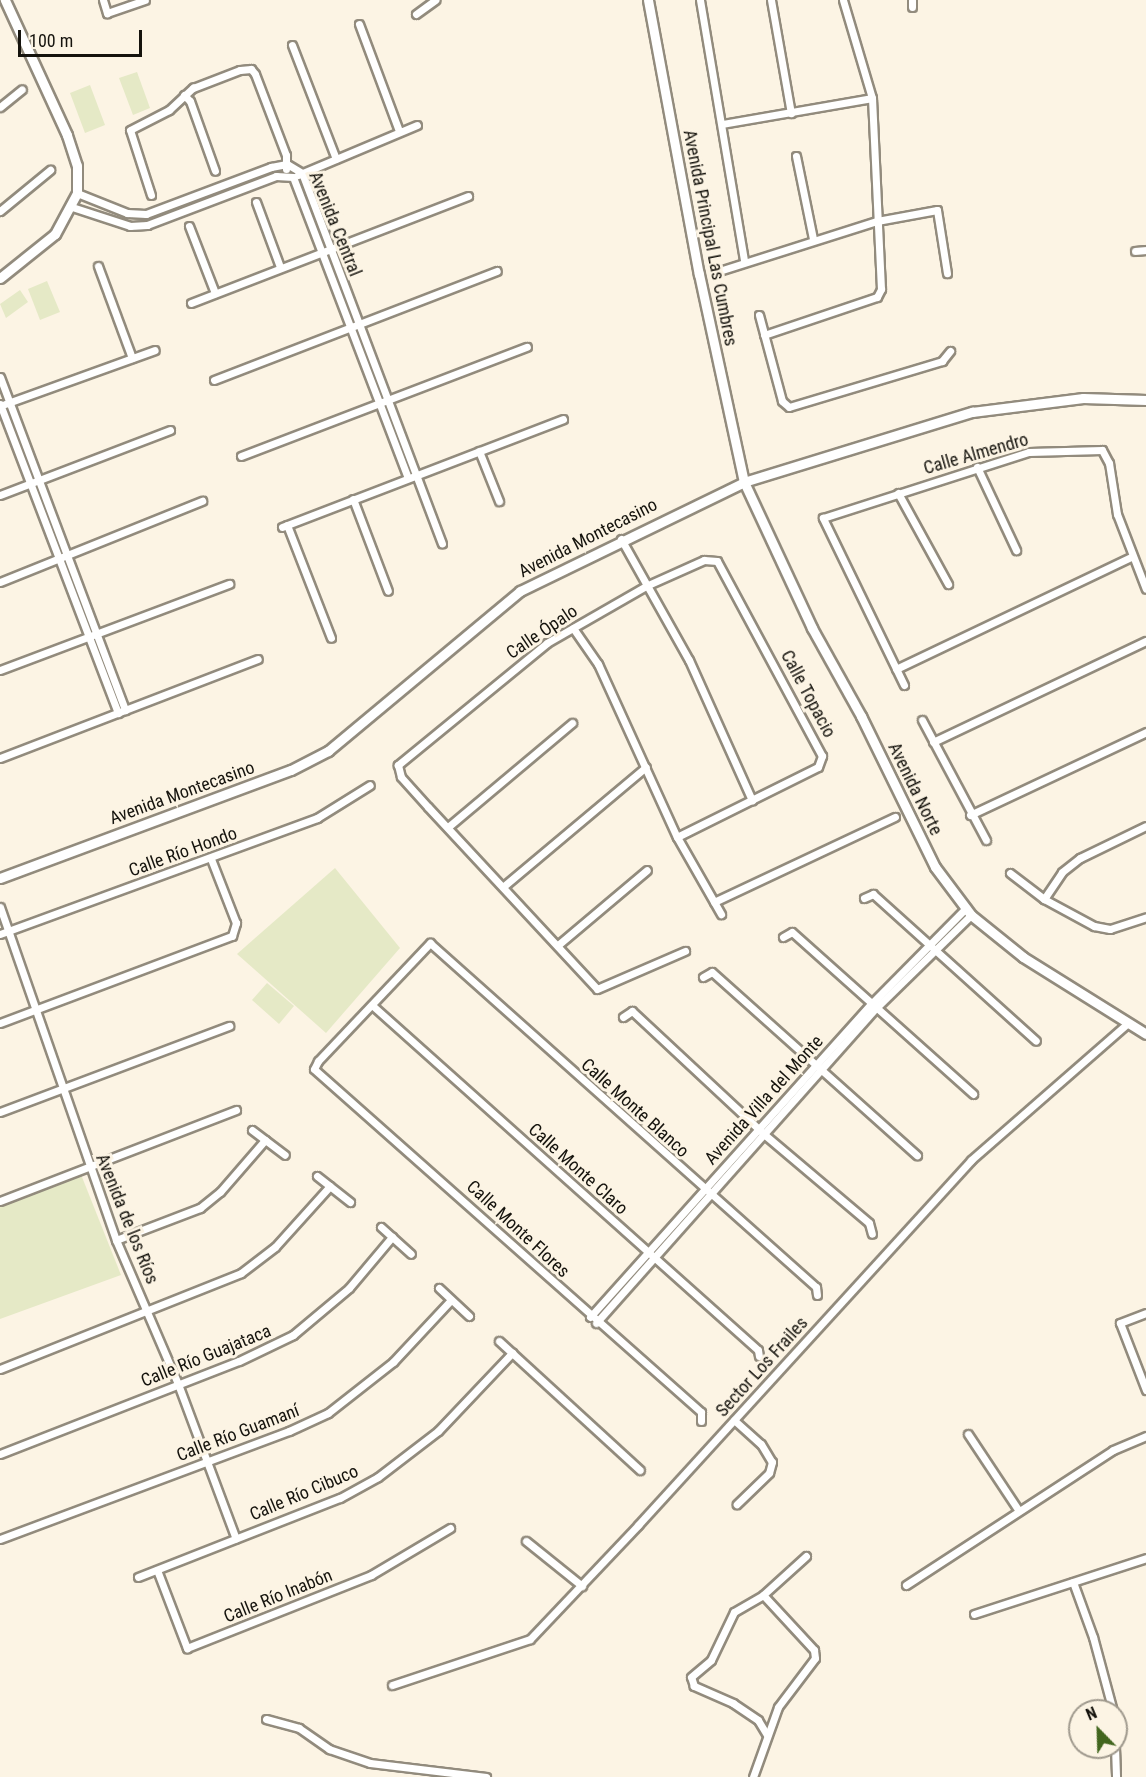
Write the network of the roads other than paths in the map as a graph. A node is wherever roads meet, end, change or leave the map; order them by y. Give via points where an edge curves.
1 (5, 0) edge
2 (103, 0) edge
3 (145, 0) edge
4 (435, 0) edge
5 (648, 0) edge
6 (699, 0) edge
7 (771, 0) edge
8 (843, 0) edge
9 (416, 14) dead end
10 (359, 24) dead end
11 (292, 45) dead end
12 (22, 89) dead end
13 (184, 95) junction
14 (872, 98) junction
15 (0, 107) edge
16 (791, 113) junction
17 (722, 124) junction
18 (417, 125) dead end
19 (399, 131) junction
20 (796, 156) dead end
21 (336, 159) junction
22 (287, 164) junction
23 (50, 170) dead end
24 (215, 171) dead end
25 (302, 173) junction
26 (289, 176) junction
27 (207, 192) junction
28 (77, 193) junction
29 (151, 195) dead end
30 (468, 196) dead end
31 (185, 200) junction
32 (211, 202) junction
33 (256, 202) dead end
34 (72, 207) junction
35 (189, 210) junction
36 (0, 211) edge
37 (877, 221) junction
38 (189, 226) dead end
39 (813, 240) junction
40 (331, 249) junction
41 (1146, 250) edge
42 (1135, 251) dead end
43 (322, 252) junction
44 (744, 261) junction
45 (98, 266) dead end
46 (280, 267) junction
47 (497, 271) dead end
48 (716, 272) dead end
49 (947, 273) dead end
50 (0, 278) edge
51 (215, 293) junction
52 (190, 303) dead end
53 (759, 315) dead end
54 (359, 324) junction
55 (351, 327) junction
56 (764, 335) junction
57 (527, 347) dead end
58 (155, 350) dead end
59 (950, 351) dead end
60 (132, 358) junction
61 (0, 376) edge
62 (214, 380) dead end
63 (388, 399) junction
64 (1146, 400) edge
65 (380, 402) junction
66 (2, 405) edge
67 (563, 419) dead end
68 (170, 430) dead end
69 (479, 451) junction
70 (241, 456) dead end
71 (977, 466) junction
72 (416, 475) junction
73 (408, 478) junction
74 (34, 482) junction
75 (744, 482) junction
76 (898, 493) junction
77 (0, 495) edge
78 (353, 499) junction
79 (202, 501) dead end
80 (499, 501) dead end
81 (621, 539) junction
82 (442, 543) dead end
83 (1016, 550) dead end
84 (1131, 556) junction
85 (63, 558) junction
86 (717, 561) joint
87 (0, 582) edge
88 (229, 584) dead end
89 (948, 584) dead end
90 (646, 586) junction
91 (1146, 589) edge
92 (388, 591) dead end
93 (573, 628) junction
94 (92, 635) junction
95 (331, 638) dead end
96 (1146, 641) edge
97 (258, 659) dead end
98 (896, 669) junction
99 (0, 670) edge
100 (904, 685) dead end
101 (121, 712) junction
102 (922, 720) dead end
103 (572, 723) dead end
104 (1146, 732) edge
105 (933, 742) junction
106 (0, 758) edge
107 (646, 767) junction
108 (370, 785) dead end
109 (752, 800) junction
110 (970, 815) junction
111 (895, 817) dead end
112 (1146, 826) edge
113 (448, 827) junction
114 (677, 837) junction
115 (986, 840) dead end
116 (211, 859) junction
117 (647, 870) dead end
118 (1010, 873) dead end
119 (0, 878) edge
120 (504, 886) junction
121 (864, 898) dead end
122 (1044, 899) junction
123 (714, 902) junction
124 (0, 908) edge
125 (968, 912) junction
126 (721, 914) dead end
127 (1146, 917) edge
128 (10, 931) junction
129 (0, 934) edge
130 (783, 937) dead end
131 (558, 945) junction
132 (932, 947) junction
133 (685, 951) dead end
134 (703, 977) dead end
135 (875, 1005) junction
136 (373, 1006) junction
137 (36, 1010) junction
138 (623, 1017) dead end
139 (0, 1023) edge
140 (1128, 1023) junction
141 (230, 1026) dead end
142 (1146, 1034) edge
143 (1036, 1041) dead end
144 (819, 1067) junction
145 (63, 1089) junction
146 (973, 1094) dead end
147 (236, 1110) dead end
148 (0, 1112) edge
149 (758, 1129) junction
150 (252, 1130) dead end
151 (765, 1135) junction
152 (265, 1140) junction
153 (285, 1155) dead end
154 (918, 1155) dead end
155 (89, 1165) junction
156 (317, 1176) dead end
157 (330, 1186) junction
158 (703, 1190) junction
159 (710, 1196) junction
160 (0, 1201) edge
161 (350, 1202) dead end
162 (381, 1227) dead end
163 (872, 1234) dead end
164 (392, 1237) junction
165 (116, 1240) junction
166 (647, 1253) junction
167 (411, 1254) dead end
168 (654, 1260) junction
169 (439, 1288) dead end
170 (817, 1295) dead end
171 (451, 1300) junction
172 (148, 1311) junction
173 (1146, 1313) edge
174 (469, 1316) dead end
175 (590, 1317) junction
176 (596, 1323) junction
177 (499, 1341) dead end
178 (512, 1353) junction
179 (759, 1356) dead end
180 (0, 1370) edge
181 (178, 1384) junction
182 (1146, 1390) edge
183 (734, 1420) junction
184 (701, 1421) dead end
185 (968, 1434) dead end
186 (1146, 1436) edge
187 (0, 1454) edge
188 (207, 1460) junction
189 (640, 1470) dead end
190 (738, 1504) dead end
191 (1019, 1511) junction
192 (450, 1528) dead end
193 (0, 1539) edge
194 (236, 1539) junction
195 (526, 1541) dead end
196 (806, 1556) dead end
197 (1146, 1557) edge
198 (157, 1570) junction
199 (138, 1577) dead end
200 (1073, 1582) junction
201 (582, 1586) junction
202 (906, 1586) dead end
203 (763, 1595) junction
204 (974, 1614) dead end
205 (392, 1685) dead end
206 (1110, 1699) edge
207 (266, 1719) dead end
208 (767, 1735) junction
209 (1115, 1759) edge
210 (486, 1777) edge
211 (753, 1777) edge
212 (1116, 1777) edge

1 - 28 street via 67,135 77,166
2 - 3 street via 107,13
4 - 9 street
5 - 75 street, Avenida Principal Las Cumbres via 699,274
6 - 17 street
7 - 16 street
8 - 14 street
10 - 19 street
11 - 21 street
12 - 15 street
13 - 22 street via 193,88 250,69
13 - 24 street via 190,101
13 - 29 street via 169,110 130,130
14 - 16 street
14 - 37 street
16 - 17 street
17 - 44 street
18 - 19 street
19 - 21 street
20 - 39 street
21 - 25 street
22 - 25 street, Avenida Central
22 - 26 street
22 - 27 street, Avenida Central
23 - 36 street
25 - 26 street
25 - 40 street, Avenida Central
26 - 32 street, Avenida Central
26 - 43 street, Avenida Central
27 - 31 street, Avenida Central
27 - 32 street
28 - 31 street, Avenida Central via 118,210 146,214
28 - 34 street
30 - 40 street
31 - 35 street
32 - 35 street, Avenida Central
33 - 46 street
34 - 35 street, Avenida Central via 130,226 147,225
34 - 50 street via 55,234
37 - 39 street
37 - 49 street via 937,210
37 - 56 street via 881,289 877,297
38 - 51 street
39 - 44 street
40 - 43 street
40 - 54 street, Avenida Central
41 - 42 street
43 - 46 street
43 - 55 street, Avenida Central
44 - 48 street
45 - 60 street
46 - 51 street
47 - 54 street
51 - 52 street
53 - 56 street
54 - 55 street
54 - 63 street, Avenida Central
55 - 62 street
55 - 65 street, Avenida Central
56 - 59 street via 782,401 789,407 942,361
57 - 63 street
58 - 60 street
60 - 66 street
61 - 66 street
63 - 65 street
63 - 72 street, Avenida Central
64 - 75 street, Avenida Montecasino via 1083,398 972,412
65 - 70 street
65 - 73 street, Avenida Central
66 - 74 street
67 - 69 street
68 - 74 street
69 - 72 street
69 - 80 street
71 - 76 street, Calle Almendro
71 - 83 street
71 - 84 street, Calle Almendro via 1029,452 1102,450 1110,463 1117,514
72 - 73 street
72 - 82 street, Avenida Central
73 - 78 street
74 - 77 street
74 - 85 street
75 - 81 street, Avenida Montecasino
75 - 125 street, Avenida Norte via 812,628 861,716 924,846
76 - 89 street
76 - 98 street, Calle Almendro via 823,518
78 - 92 street
78 - 95 street via 284,526
79 - 85 street
81 - 90 street
81 - 119 street, Avenida Montecasino via 520,591 328,751 291,770
84 - 91 street, Calle Almendro
84 - 98 street
85 - 87 street
85 - 94 street
86 - 90 street, Calle Ópalo via 704,560
86 - 109 street, Calle Topacio via 822,756 818,767
88 - 94 street
90 - 93 street, Calle Ópalo
90 - 109 street via 688,660
93 - 107 street via 598,664
93 - 113 street, Calle Ópalo via 527,658 398,765 401,777
94 - 99 street
94 - 101 street
96 - 105 street
97 - 101 street
98 - 100 street
101 - 106 street
102 - 105 street
103 - 113 street
104 - 110 street
105 - 110 street
107 - 114 street
107 - 120 street
108 - 116 street, Calle Río Hondo via 317,818
109 - 114 street, Calle Topacio
110 - 115 street
111 - 123 street
112 - 122 street via 1080,858 1062,872
113 - 120 street
114 - 123 street
116 - 128 street, Calle Río Hondo
116 - 137 street via 236,923 232,936
117 - 131 street
118 - 122 street
120 - 131 street
121 - 132 street via 873,894
122 - 127 street via 1094,926 1110,929
123 - 126 street
124 - 128 street, Avenida de los Ríos
125 - 132 street, Avenida Villa del Monte
125 - 140 street, Avenida Norte via 1023,957
128 - 129 street, Calle Río Hondo
128 - 137 street, Avenida de los Ríos
130 - 135 street via 792,932
131 - 133 street via 597,989
132 - 135 street, Avenida Villa del Monte
132 - 143 street
134 - 144 street via 712,972
135 - 144 street, Avenida Villa del Monte
135 - 146 street
136 - 158 street, Calle Monte Blanco via 430,943
136 - 166 street, Calle Monte Claro
136 - 175 street, Calle Monte Flores via 314,1069 507,1238
137 - 139 street
137 - 145 street, Avenida de los Ríos
138 - 149 street via 632,1011
140 - 142 street, Avenida Norte
140 - 183 street, Sector Los Frailes via 971,1160
141 - 145 street
144 - 149 street, Avenida Villa del Monte
144 - 151 street, Avenida Villa del Monte
144 - 154 street
145 - 148 street
145 - 155 street, Avenida de los Ríos
147 - 155 street
149 - 151 street
149 - 158 street, Avenida Villa del Monte
150 - 152 street
151 - 159 street, Avenida Villa del Monte
151 - 163 street via 869,1223
152 - 153 street
152 - 165 street via 220,1192 200,1208
155 - 160 street
155 - 165 street, Avenida de los Ríos
156 - 157 street
157 - 161 street
157 - 172 street via 260,1261 228,1280
158 - 159 street, Calle Monte Blanco
158 - 166 street, Avenida Villa del Monte
159 - 168 street, Avenida Villa del Monte
159 - 170 street, Calle Monte Blanco via 816,1287
162 - 164 street
164 - 167 street
164 - 181 street, Calle Río Guajataca via 349,1287 293,1335
165 - 172 street, Avenida de los Ríos
166 - 168 street, Calle Monte Claro
166 - 175 street, Avenida Villa del Monte
168 - 176 street, Avenida Villa del Monte
168 - 179 street, Calle Monte Claro via 758,1350
169 - 171 street
171 - 174 street
171 - 188 street, Calle Río Guamaní via 393,1362 328,1413
172 - 180 street
172 - 181 street, Avenida de los Ríos
173 - 182 street via 1120,1323
175 - 176 street, Calle Monte Flores
176 - 184 street, Calle Monte Flores via 700,1412
177 - 178 street
178 - 189 street
178 - 194 street, Calle Río Cibuco via 438,1431 378,1477 340,1498
181 - 187 street, Calle Río Guajataca
181 - 188 street, Avenida de los Ríos
183 - 190 street via 761,1444 772,1462 769,1473
183 - 201 street, Sector Los Frailes
185 - 191 street
186 - 191 street via 1113,1450
188 - 193 street, Calle Río Guamaní
188 - 194 street, Avenida de los Ríos
191 - 202 street
192 - 198 street, Calle Río Inabón via 371,1575 187,1648
194 - 198 street, Calle Río Cibuco
195 - 201 street
196 - 203 street
197 - 200 street
198 - 199 street, Calle Río Cibuco
200 - 204 street
200 - 206 street
201 - 205 street, Sector Los Frailes via 530,1639
203 - 208 street via 814,1650 815,1658 778,1707
203 - 208 street via 734,1612 711,1660 691,1677 694,1686 733,1703 758,1720
207 - 210 street via 299,1728 329,1749 370,1763
208 - 211 street via 762,1760
209 - 212 street

